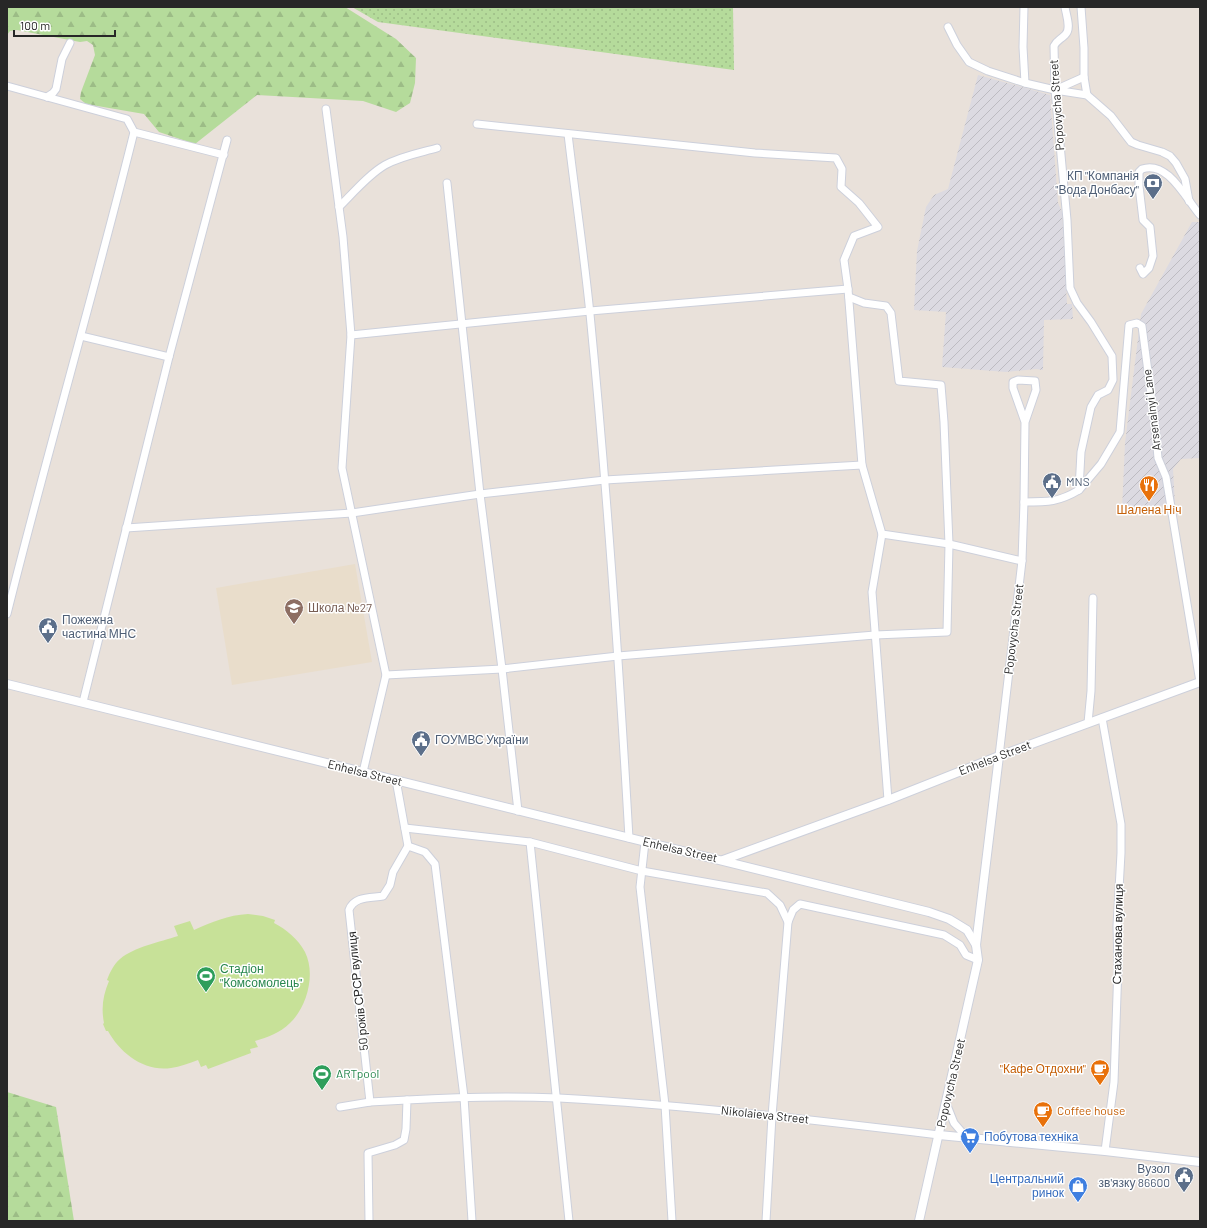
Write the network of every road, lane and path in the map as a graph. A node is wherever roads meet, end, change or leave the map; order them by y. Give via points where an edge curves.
1 (1024, 7) edge
2 (1065, 7) edge
3 (1081, 7) edge
4 (948, 27) dead end
5 (70, 43) dead end
6 (1084, 77) junction
7 (1025, 83) junction
8 (7, 86) edge
9 (1055, 90) junction
10 (1087, 95) junction
11 (47, 97) junction
12 (326, 109) dead end
13 (477, 124) dead end
14 (134, 132) junction
15 (568, 134) junction
16 (227, 140) dead end
17 (437, 148) dead end
18 (224, 154) junction
19 (447, 183) dead end
20 (1189, 201) junction
21 (339, 206) junction
22 (1200, 215) edge
23 (1140, 268) dead end
24 (848, 289) junction
25 (849, 297) junction
26 (590, 312) junction
27 (462, 323) junction
28 (351, 335) junction
29 (81, 336) junction
30 (169, 358) junction
31 (1025, 422) junction
32 (862, 464) junction
33 (605, 480) junction
34 (1079, 490) junction
35 (480, 494) junction
36 (1024, 502) junction
37 (352, 512) junction
38 (126, 528) junction
39 (882, 534) junction
40 (949, 544) junction
41 (1022, 561) junction
42 (1093, 598) dead end
43 (7, 614) edge
44 (875, 635) junction
45 (618, 656) junction
46 (502, 669) junction
47 (386, 675) junction
48 (1200, 682) edge
49 (7, 684) edge
50 (83, 702) junction
51 (1102, 718) junction
52 (1088, 723) junction
53 (998, 756) junction
54 (362, 772) junction
55 (396, 780) junction
56 (888, 800) junction
57 (518, 811) junction
58 (405, 828) junction
59 (629, 838) junction
60 (530, 842) junction
61 (645, 842) junction
62 (408, 846) junction
63 (723, 860) junction
64 (642, 871) junction
65 (788, 922) junction
66 (976, 945) junction
67 (978, 960) junction
68 (464, 1097) junction
69 (557, 1098) junction
70 (407, 1100) junction
71 (370, 1102) junction
72 (946, 1103) junction
73 (665, 1105) junction
74 (340, 1107) dead end
75 (772, 1116) junction
76 (939, 1135) junction
77 (966, 1137) junction
78 (1105, 1151) junction
79 (1200, 1162) edge
80 (369, 1221) edge
81 (472, 1221) edge
82 (569, 1221) edge
83 (672, 1221) edge
84 (766, 1221) edge
85 (919, 1221) edge

1 - 7 street via 1022,47
2 - 9 street, Popovycha Street via 1069,28 1054,46
3 - 6 street
4 - 7 street via 969,62
5 - 11 street via 62,59 56,89
6 - 9 street
6 - 10 street
7 - 9 street
8 - 11 street
9 - 10 street
9 - 34 street, Popovycha Street via 1070,288 1112,356 1113,380 1108,390 1098,395 1091,407 1082,452
10 - 20 street via 1111,116 1131,142 1170,156 1185,179
11 - 14 street via 127,119
12 - 21 street
13 - 15 street
14 - 18 street
14 - 29 street
15 - 24 street via 755,153 836,158 842,169 841,187 859,203 878,227 854,236 844,260
15 - 26 street
16 - 18 street
17 - 21 street via 403,157 384,166
18 - 30 street
19 - 27 street
20 - 22 street
20 - 23 street via 1166,174 1151,167 1142,169 1139,186 1143,220 1150,227 1153,256 1149,268 1143,274
21 - 28 street
24 - 25 street
24 - 26 street
25 - 32 street
25 - 40 street via 864,303 886,306 891,313 899,381 941,385
26 - 27 street
26 - 33 street
27 - 28 street
27 - 35 street
28 - 37 street via 342,468
29 - 30 street
29 - 43 street
30 - 38 street
31 - 31 street, Popovycha Street via 1036,385 1035,381 1018,380 1013,382 1013,388
31 - 36 street, Popovycha Street
32 - 33 street
32 - 39 street
33 - 35 street
33 - 45 street
34 - 36 street via 1067,497 1049,502
34 - 48 street, Arsenalnyi Lane via 1101,464 1120,432 1129,326 1136,323 1142,326 1158,458 1166,477
35 - 37 street
35 - 46 street
36 - 41 street, Popovycha Street
37 - 38 street
37 - 47 street
38 - 50 street
39 - 40 street
39 - 44 street via 872,592
40 - 41 street
40 - 44 street via 947,632
41 - 53 street, Popovycha Street
42 - 52 street
44 - 45 street
44 - 56 street
45 - 46 street
45 - 59 street
46 - 47 street
46 - 57 street
47 - 54 street
48 - 51 street, Enhelsa Street
49 - 50 street, Enhelsa Street
50 - 54 street, Enhelsa Street
51 - 52 street, Enhelsa Street
51 - 78 street, Стаханова вулиця via 1120,817 1121,839 1114,1082
52 - 53 street, Enhelsa Street
53 - 56 street, Enhelsa Street
53 - 66 street
54 - 55 street, Enhelsa Street
55 - 57 street, Enhelsa Street
55 - 58 street
56 - 63 street, Enhelsa Street
57 - 59 street, Enhelsa Street
58 - 60 street
58 - 62 street
59 - 61 street, Enhelsa Street
60 - 64 street
60 - 69 street
61 - 63 street, Enhelsa Street
61 - 64 street
62 - 68 street via 425,852 435,864
62 - 71 street, 50 років СРСР вулиця via 383,896 357,900 351,904 349,910
63 - 66 street, Enhelsa Street via 929,912 949,919 967,930
64 - 65 street via 768,893 780,905
64 - 73 street via 640,887
65 - 67 street via 793,910 800,904 944,935 960,945 966,955
65 - 75 street
66 - 67 street, Popovycha Street
67 - 72 street, Popovycha Street
68 - 69 street, Nikolaieva Street
68 - 70 street, Nikolaieva Street
68 - 81 street
69 - 73 street, Nikolaieva Street
69 - 82 street
70 - 71 street, Nikolaieva Street
70 - 80 street via 404,1140 368,1153
71 - 74 street, Nikolaieva Street
72 - 76 street, Popovycha Street
72 - 77 street via 954,1123
73 - 75 street, Nikolaieva Street
73 - 83 street
75 - 76 street, Nikolaieva Street
75 - 84 street
76 - 77 street, Nikolaieva Street
76 - 85 street, Popovycha Street
77 - 78 street, Nikolaieva Street
78 - 79 street, Nikolaieva Street

